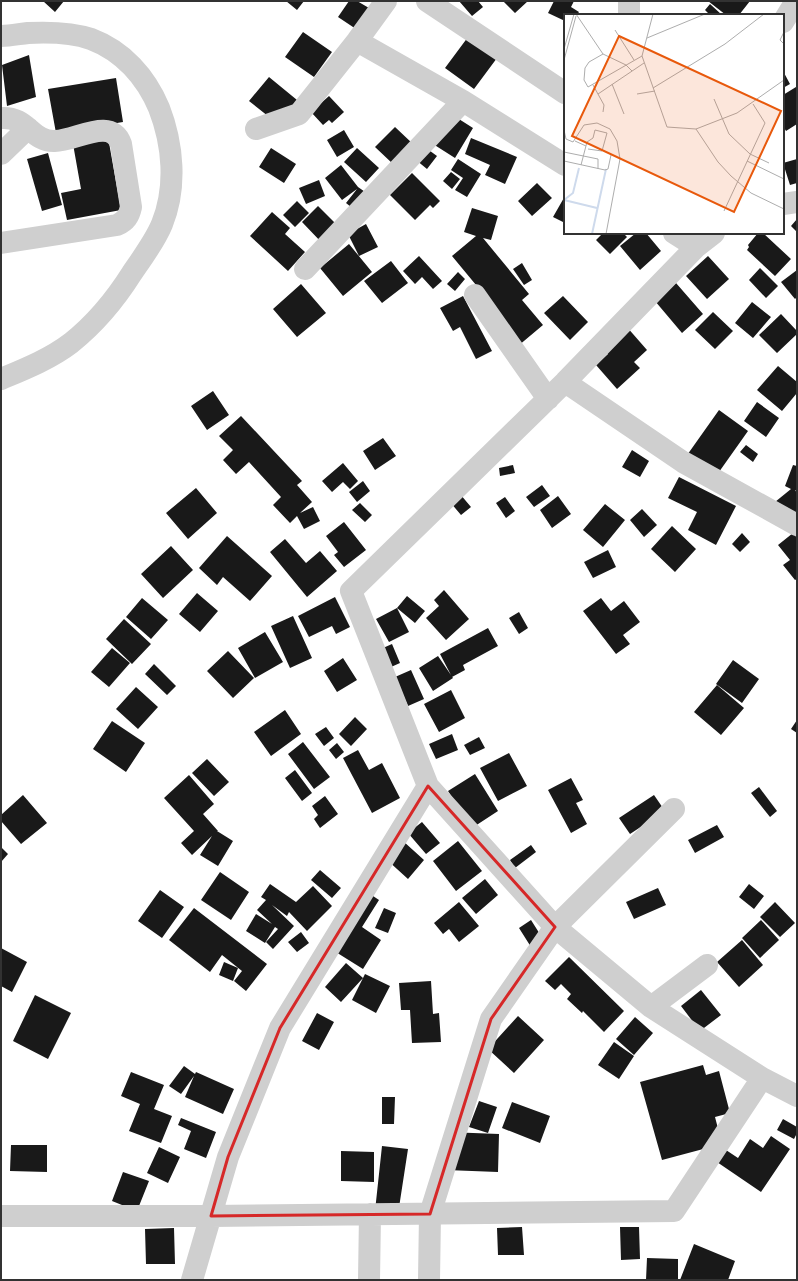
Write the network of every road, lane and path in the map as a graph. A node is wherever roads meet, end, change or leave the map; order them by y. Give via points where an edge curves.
1 (386, 1) edge
2 (427, 1) edge
3 (629, 1) edge
4 (796, 1) edge
5 (629, 14) edge
6 (784, 20) edge
7 (1, 36) edge
8 (356, 41) junction
9 (564, 92) edge
10 (463, 101) junction
11 (1, 118) edge
12 (28, 128) junction
13 (256, 129) dead end
14 (1, 154) edge
15 (564, 164) edge
16 (797, 202) edge
17 (784, 204) edge
18 (676, 234) edge
19 (713, 234) edge
20 (1, 243) edge
21 (696, 247) junction
22 (305, 269) dead end
23 (475, 295) dead end
24 (1, 379) edge
25 (565, 382) junction
26 (548, 399) junction
27 (797, 525) edge
28 (428, 786) junction
29 (674, 809) dead end
30 (555, 927) junction
31 (707, 965) dead end
32 (651, 1006) junction
33 (762, 1078) junction
34 (797, 1096) edge
35 (370, 1214) junction
36 (430, 1214) junction
37 (1, 1216) edge
38 (211, 1216) junction
39 (192, 1280) edge
40 (369, 1280) edge
41 (429, 1280) edge

1 - 8 street
2 - 9 street
3 - 5 street
4 - 6 street
7 - 24 street via 48,32 69,34 109,47 126,59 156,100 165,124 172,174 162,224 107,309 70,344 49,358
8 - 10 street
8 - 13 street via 299,114
10 - 15 street
10 - 22 street
11 - 12 street via 15,119
12 - 14 street
12 - 20 street via 35,135 53,142 103,130 114,133 121,144 130,214 117,225
16 - 17 street
18 - 21 street
19 - 21 street
21 - 25 street
23 - 26 street
25 - 26 street
25 - 27 street via 682,462
26 - 28 street via 351,591
28 - 30 street
28 - 38 street via 280,1028 228,1157
29 - 30 street
30 - 32 street
30 - 36 street via 491,1018
31 - 32 street
32 - 33 street
33 - 34 street
33 - 36 street via 674,1211
35 - 36 street
35 - 38 street
35 - 40 street
36 - 41 street
37 - 38 street
38 - 39 street

